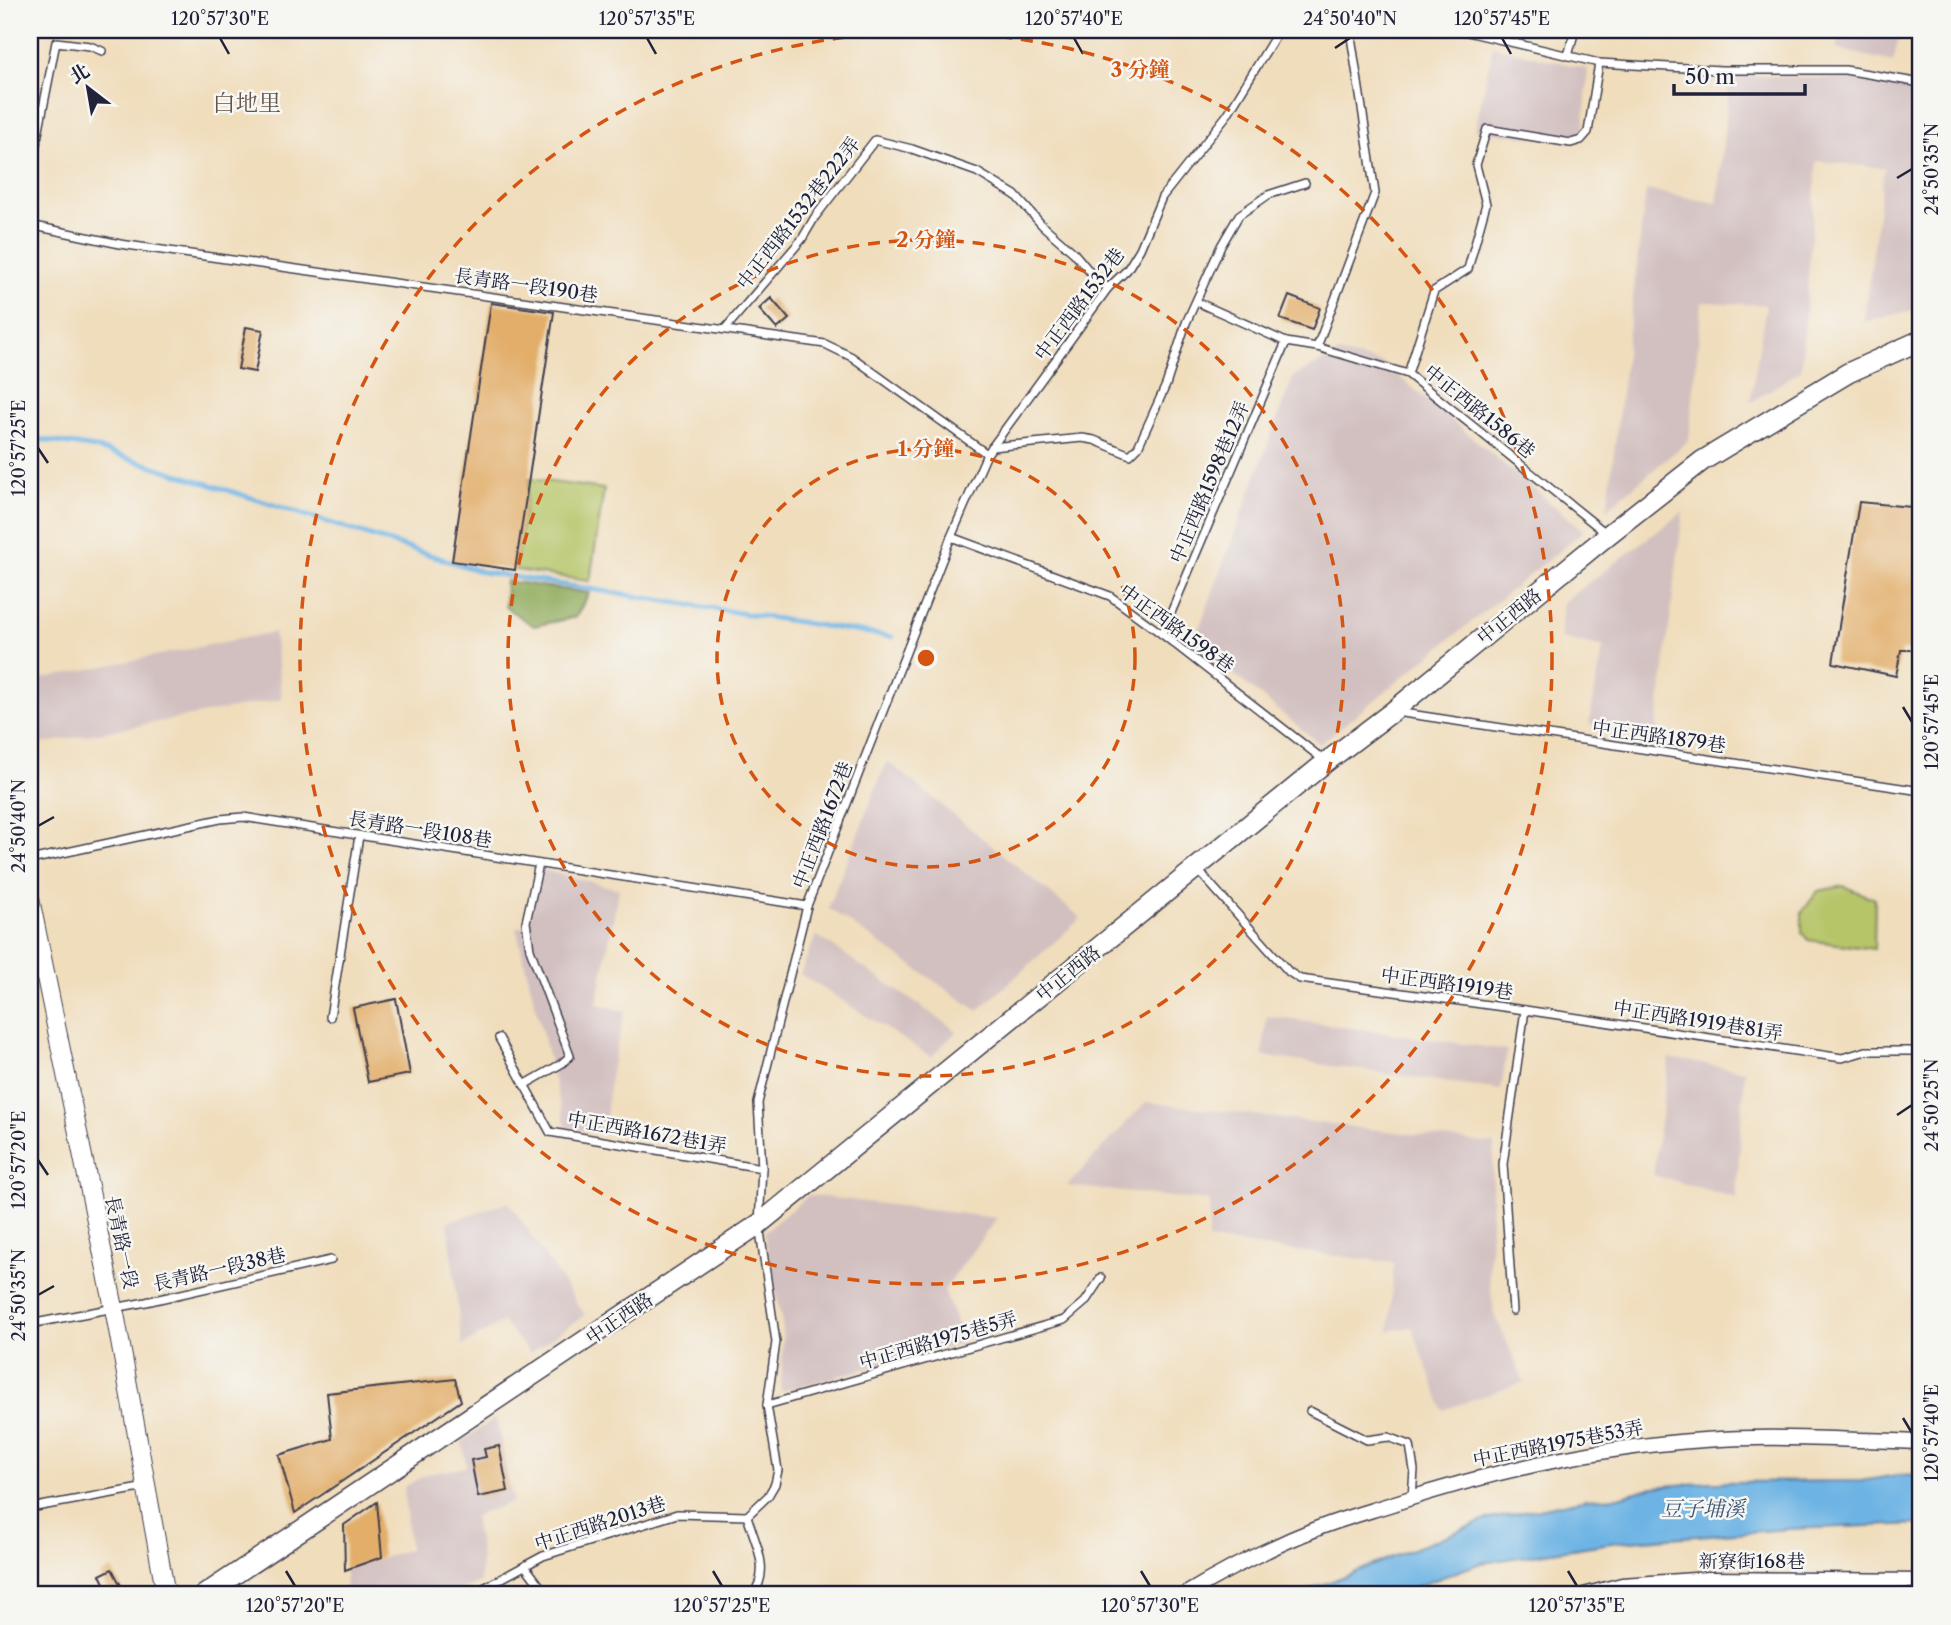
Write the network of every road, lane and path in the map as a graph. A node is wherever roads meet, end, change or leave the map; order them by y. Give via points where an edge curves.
1 (1279, 30) edge
2 (1350, 30) edge
3 (1459, 30) edge
4 (1575, 30) edge
5 (102, 51) dead end
6 (1568, 56) junction
7 (1599, 63) junction
8 (1921, 83) edge
9 (30, 175) edge
10 (1305, 183) dead end
11 (30, 225) edge
12 (1108, 288) junction
13 (1197, 302) junction
14 (726, 329) junction
15 (1921, 340) edge
16 (1286, 342) junction
17 (1317, 346) junction
18 (1408, 374) junction
19 (990, 450) junction
20 (1608, 535) junction
21 (951, 537) junction
22 (1162, 634) junction
23 (1392, 712) junction
24 (1326, 762) junction
25 (1921, 791) edge
26 (359, 835) junction
27 (30, 860) edge
28 (539, 864) junction
29 (1196, 868) junction
30 (30, 899) edge
31 (807, 906) junction
32 (1525, 1010) junction
33 (330, 1017) dead end
34 (499, 1038) dead end
35 (1921, 1051) edge
36 (524, 1085) junction
37 (762, 1168) junction
38 (759, 1224) junction
39 (331, 1260) dead end
40 (1101, 1278) dead end
41 (114, 1308) junction
42 (1513, 1311) dead end
43 (30, 1324) edge
44 (767, 1405) junction
45 (1311, 1411) dead end
46 (1921, 1442) edge
47 (146, 1487) junction
48 (1412, 1497) junction
49 (30, 1508) edge
50 (747, 1516) junction
51 (525, 1566) junction
52 (1921, 1581) edge
53 (1800, 1588) edge
54 (166, 1595) edge
55 (204, 1595) edge
56 (471, 1595) edge
57 (547, 1595) edge
58 (752, 1595) edge
59 (1184, 1595) edge
60 (1584, 1595) edge

1 - 12 lane, 中正西路1532巷 via 1227,115 1162,197 1127,270
2 - 17 lane via 1375,193
3 - 6 lane
4 - 6 lane
5 - 9 lane via 56,42
6 - 7 lane
7 - 8 lane via 1721,70 1845,70
7 - 18 lane via 1588,132 1581,140 1571,143 1487,129 1476,165 1486,204 1468,269 1434,291
10 - 13 lane via 1268,195 1239,215
11 - 14 lane, 長青路一段190巷 via 133,246
12 - 14 lane, 中正西路1532巷222弄 via 1015,195 977,172 875,140 802,239
12 - 19 lane, 中正西路1532巷
13 - 16 lane, 中正西路1586巷
13 - 19 lane via 1166,385 1130,455 1082,438
14 - 19 lane, 長青路一段190巷 via 825,344 852,357
15 - 20 main road, 中正西路 via 1848,373 1702,461
16 - 17 lane, 中正西路1586巷
16 - 22 lane, 中正西路1598巷12弄
17 - 18 lane, 中正西路1586巷
18 - 20 lane, 中正西路1586巷
19 - 21 lane, 中正西路1672巷
20 - 23 main road, 中正西路
21 - 22 lane, 中正西路1598巷 via 1110,596
21 - 31 lane, 中正西路1672巷
22 - 24 lane, 中正西路1598巷
23 - 24 main road, 中正西路
23 - 25 lane, 中正西路1879巷
24 - 29 main road, 中正西路
26 - 27 lane, 長青路一段108巷 via 243,817
26 - 28 lane, 長青路一段108巷
26 - 33 lane
28 - 31 lane, 長青路一段108巷
28 - 36 lane via 526,922 530,949 570,1056
29 - 32 lane, 中正西路1919巷 via 1300,979
29 - 38 main road, 中正西路
30 - 41 street, 長青路一段
31 - 37 lane, 中正西路1672巷 via 758,1103
32 - 35 lane, 中正西路1919巷81弄 via 1842,1058 1866,1051
32 - 42 lane, 中正西路1919巷 via 1503,1164
34 - 36 lane, 中正西路1672巷1弄
36 - 37 lane, 中正西路1672巷1弄 via 550,1132
37 - 38 lane, 中正西路1672巷
38 - 44 lane, 中正西路1672巷 via 776,1342
38 - 55 main road, 中正西路
39 - 41 lane, 長青路一段38巷
40 - 44 lane, 中正西路1975巷5弄 via 1085,1302 1064,1320
41 - 43 lane, 長青路一段38巷
41 - 47 street, 長青路一段
44 - 50 lane, 中正西路1672巷 via 778,1470 768,1496
45 - 48 lane via 1367,1440 1388,1437 1410,1445
46 - 48 street, 中正西路1975巷53弄 via 1704,1440 1516,1468
47 - 49 lane
47 - 54 street, 長青路一段
48 - 59 street, 中正西路1975巷53弄 via 1317,1528
50 - 51 lane, 中正西路2013巷 via 677,1514 543,1556
50 - 58 lane via 763,1568
51 - 56 lane, 中正西路2013巷
51 - 57 lane
52 - 53 street, 新寮街168巷
53 - 60 street, 新寮街168巷 via 1709,1579 1622,1585

